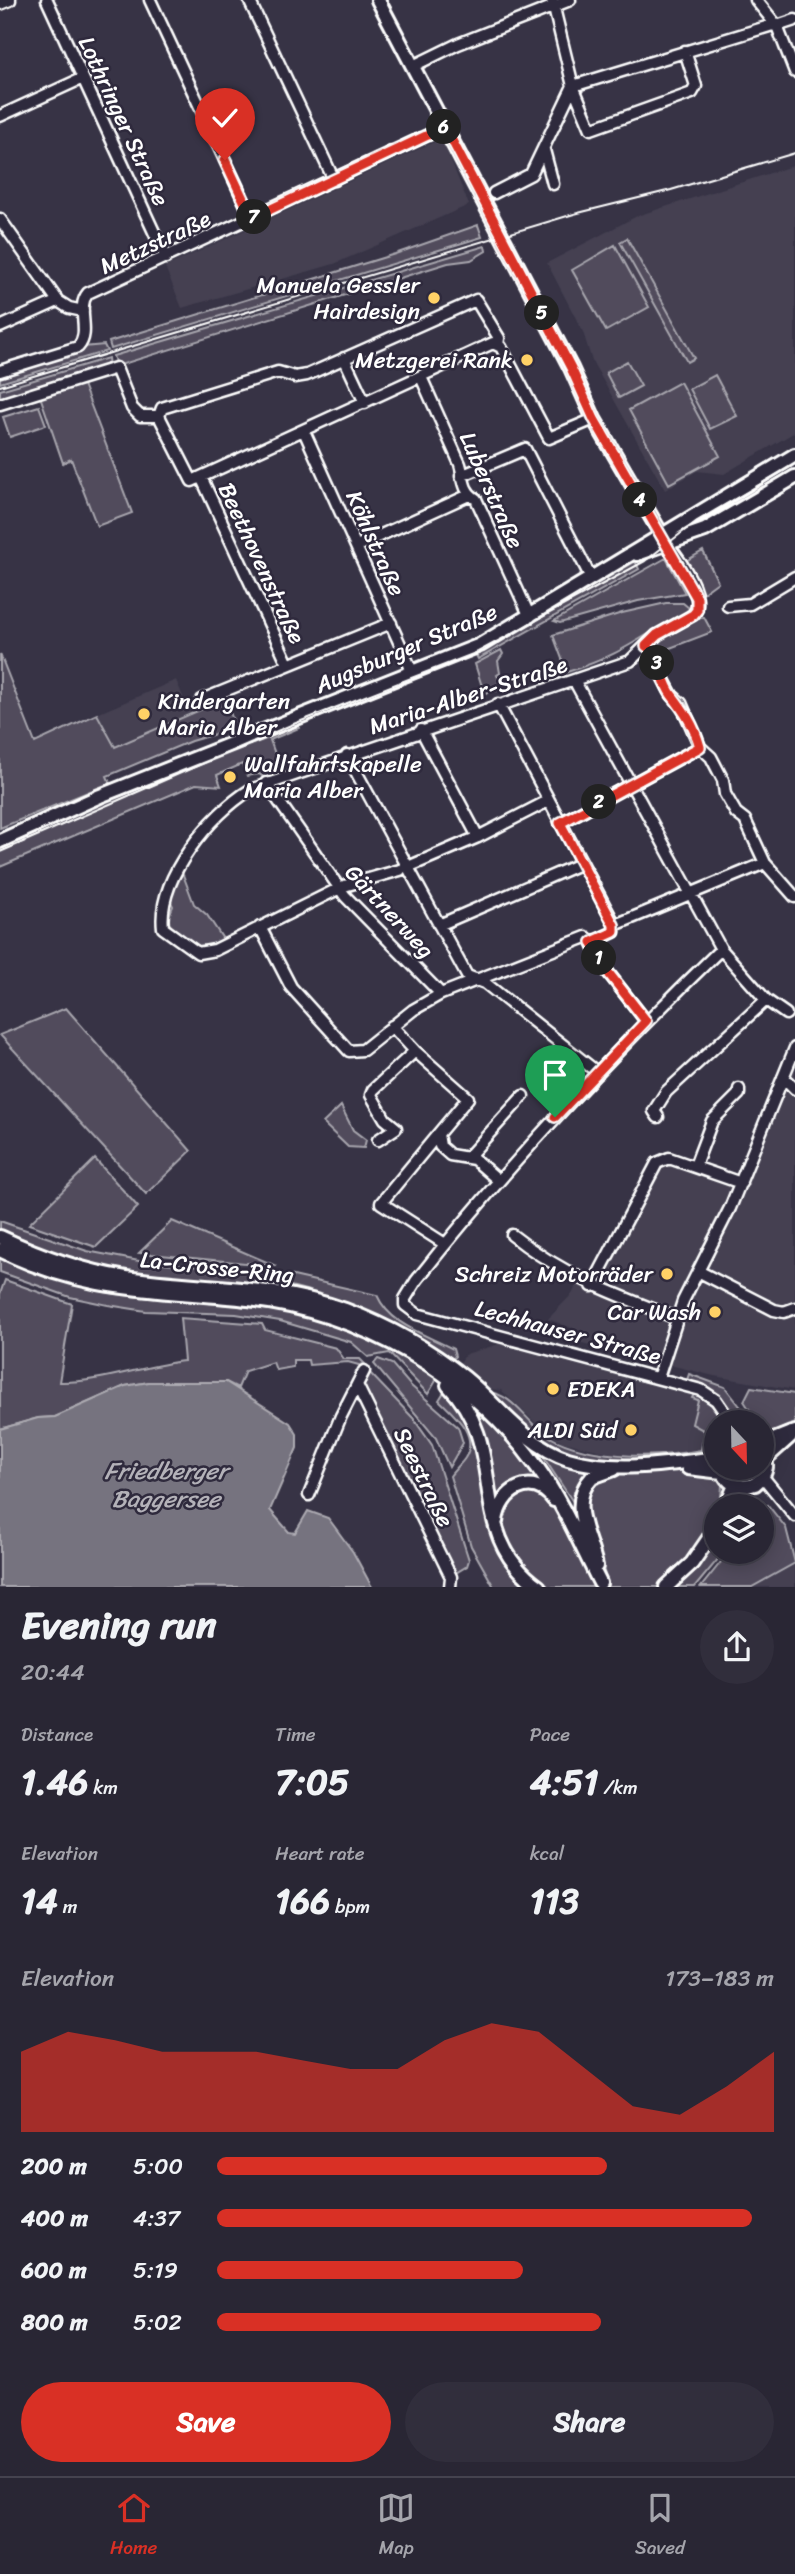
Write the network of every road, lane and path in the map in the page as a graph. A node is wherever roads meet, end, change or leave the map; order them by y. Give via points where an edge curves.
1 (9, 0) edge
2 (47, 0) edge
3 (150, 0) edge
4 (249, 0) edge
5 (378, 0) edge
6 (570, 0) edge
7 (756, 0) edge
8 (553, 3) edge
9 (0, 4) edge
10 (795, 20) edge
11 (776, 25) junction
12 (685, 51) junction
13 (413, 66) junction
14 (795, 72) edge
15 (83, 78) junction
16 (573, 86) junction
17 (0, 116) edge
18 (445, 127) junction
19 (544, 150) junction
20 (334, 180) junction
21 (553, 184) dead end
22 (494, 193) dead end
23 (252, 218) junction
24 (0, 219) edge
25 (166, 258) junction
26 (58, 301) junction
27 (83, 311) junction
28 (0, 327) edge
29 (498, 345) junction
30 (344, 358) junction
31 (0, 370) edge
32 (421, 377) junction
33 (365, 403) junction
34 (0, 404) edge
35 (159, 415) junction
36 (594, 419) junction
37 (304, 431) junction
38 (795, 455) edge
39 (461, 476) junction
40 (795, 477) edge
41 (202, 479) junction
42 (469, 495) junction
43 (663, 539) junction
44 (357, 546) junction
45 (795, 577) edge
46 (592, 578) junction
47 (727, 606) dead end
48 (530, 617) junction
49 (391, 623) junction
50 (646, 646) junction
51 (288, 664) junction
52 (412, 671) junction
53 (575, 680) junction
54 (202, 700) dead end
55 (498, 704) junction
56 (421, 730) junction
57 (700, 747) junction
58 (347, 755) junction
59 (266, 783) junction
60 (630, 784) junction
61 (548, 802) junction
62 (560, 823) junction
63 (478, 837) junction
64 (0, 841) edge
65 (582, 863) junction
66 (765, 863) junction
67 (404, 869) junction
68 (339, 888) junction
69 (690, 895) junction
70 (795, 897) edge
71 (439, 925) junction
72 (614, 925) junction
73 (260, 927) junction
74 (592, 942) junction
75 (721, 949) junction
76 (473, 979) junction
77 (441, 994) junction
78 (766, 1000) junction
79 (786, 1014) dead end
80 (646, 1021) junction
81 (392, 1026) junction
82 (795, 1048) edge
83 (415, 1051) junction
84 (598, 1073) junction
85 (783, 1077) junction
86 (739, 1089) dead end
87 (795, 1089) edge
88 (523, 1097) dead end
89 (658, 1117) dead end
90 (438, 1134) junction
91 (378, 1140) dead end
92 (468, 1157) junction
93 (695, 1166) junction
94 (498, 1181) junction
95 (741, 1183) junction
96 (512, 1235) dead end
97 (0, 1237) edge
98 (445, 1244) junction
99 (0, 1250) edge
100 (698, 1271) junction
101 (592, 1286) junction
102 (795, 1308) edge
103 (676, 1318) junction
104 (430, 1367) junction
105 (364, 1371) dead end
106 (658, 1378) junction
107 (357, 1385) junction
108 (722, 1410) edge
109 (521, 1431) junction
110 (795, 1432) edge
111 (774, 1444) edge
112 (704, 1461) edge
113 (704, 1469) edge
114 (731, 1480) edge
115 (758, 1480) edge
116 (765, 1480) edge
117 (735, 1485) junction
118 (731, 1494) edge
119 (309, 1495) dead end
120 (795, 1516) edge
121 (567, 1517) junction
122 (495, 1525) junction
123 (588, 1540) junction
124 (704, 1546) edge
125 (601, 1585) edge
126 (450, 1587) edge
127 (539, 1587) edge
128 (666, 1587) edge

1 - 9 street
2 - 15 street, Lothringer Straße
3 - 23 street
4 - 20 street
5 - 13 main road
6 - 8 street
7 - 11 street
8 - 13 street
8 - 16 street
10 - 11 street
11 - 12 street
11 - 14 street
12 - 16 street
12 - 16 street via 696,86 692,93 591,129
13 - 18 main road
15 - 17 street
15 - 25 street, Lothringer Straße
16 - 19 street
18 - 20 street, Metzstraße
18 - 36 main road
19 - 21 street
19 - 22 street via 531,174
20 - 23 street, Metzstraße
23 - 25 street, Metzstraße
24 - 26 street
25 - 27 street, Metzstraße via 88,293
26 - 27 street
26 - 28 street
27 - 31 street via 84,333 78,347
29 - 30 street via 499,338 476,300
29 - 32 street via 493,343
29 - 36 street via 549,438
30 - 33 street
30 - 35 street via 307,375 270,374 162,408
32 - 33 street
32 - 39 street, Luberstraße via 462,469
33 - 37 street
34 - 35 street via 116,368 132,408 140,416
35 - 41 street, Beethovenstraße via 192,481
36 - 43 main road
37 - 41 street
37 - 44 street, Köhlstraße
38 - 43 main road
39 - 42 street, Luberstraße
39 - 46 street via 525,449
40 - 43 main road via 705,530
41 - 51 street, Beethovenstraße
42 - 44 street
42 - 48 street, Luberstraße via 476,499
43 - 46 main road, Augsburger Straße
43 - 50 street, Maria-Alber-Straße via 697,598 697,610
44 - 49 street, Köhlstraße
45 - 47 street via 750,604
46 - 48 main road, Augsburger Straße
48 - 52 main road, Augsburger Straße via 480,645
49 - 51 street
49 - 52 street, Köhlstraße
50 - 53 street, Maria-Alber-Straße via 630,661
50 - 57 street via 681,703
51 - 54 street
52 - 64 main road, Augsburger Straße
53 - 55 street, Maria-Alber-Straße
53 - 60 street
55 - 56 street, Maria-Alber-Straße
55 - 61 street
56 - 58 street, Maria-Alber-Straße
56 - 63 street
57 - 60 street
57 - 66 street via 711,757 725,794 745,820
58 - 59 street, Maria-Alber-Straße
58 - 67 street
59 - 68 street, Gärtnerweg
59 - 73 street, Maria-Alber-Straße via 232,801 194,843 168,894 162,923 165,932 198,953 215,950
60 - 62 street
60 - 69 street
61 - 62 street
61 - 63 street
62 - 65 street
63 - 67 street
65 - 71 street
65 - 72 street
66 - 69 street
66 - 70 street
67 - 68 street
67 - 71 street
68 - 73 street
68 - 77 street, Gärtnerweg
69 - 72 street
69 - 75 street
71 - 76 street
72 - 74 street via 614,932
73 - 81 street via 291,987 349,1051 363,1050
74 - 76 street via 586,937
74 - 80 street via 603,966
75 - 78 street
75 - 80 street
76 - 77 street
76 - 84 street via 485,983
77 - 81 street
78 - 79 street
78 - 89 street via 666,1092 654,1111
80 - 84 street
81 - 83 street
82 - 85 street
83 - 90 street via 468,1098
83 - 91 street via 373,1090 377,1108 396,1128
84 - 94 street
85 - 87 street
85 - 95 street
86 - 93 street via 712,1121
88 - 92 street
90 - 92 street via 440,1146 450,1155
90 - 98 street via 381,1203
92 - 94 street
93 - 95 street
93 - 101 street via 669,1158 657,1163
94 - 98 street
95 - 100 street
96 - 101 street via 541,1258
97 - 109 main road, La-Crosse-Ring via 43,1256 105,1274 264,1289 346,1311 440,1359
98 - 106 street, Lechhauser Straße via 405,1298 408,1309
99 - 104 main road, La-Crosse-Ring via 55,1273 105,1286 268,1302 310,1311 377,1336
100 - 102 street via 775,1310
100 - 103 street
101 - 103 street
103 - 106 street
104 - 121 main road via 474,1398 518,1442
104 - 122 main road via 460,1398 477,1426
105 - 107 street
106 - 108 street, Lechhauser Straße via 701,1390
107 - 119 street
107 - 126 street, Seestraße via 451,1577
109 - 112 main road via 552,1452 581,1462
109 - 123 main road
110 - 111 main road
113 - 123 main road via 618,1468 597,1474 588,1481 580,1499
114 - 117 main road
115 - 117 main road via 748,1487
116 - 120 street
117 - 118 main road
121 - 122 main road via 550,1494 526,1486 503,1499
121 - 125 main road
122 - 127 main road via 502,1547
123 - 125 main road
124 - 128 main road

